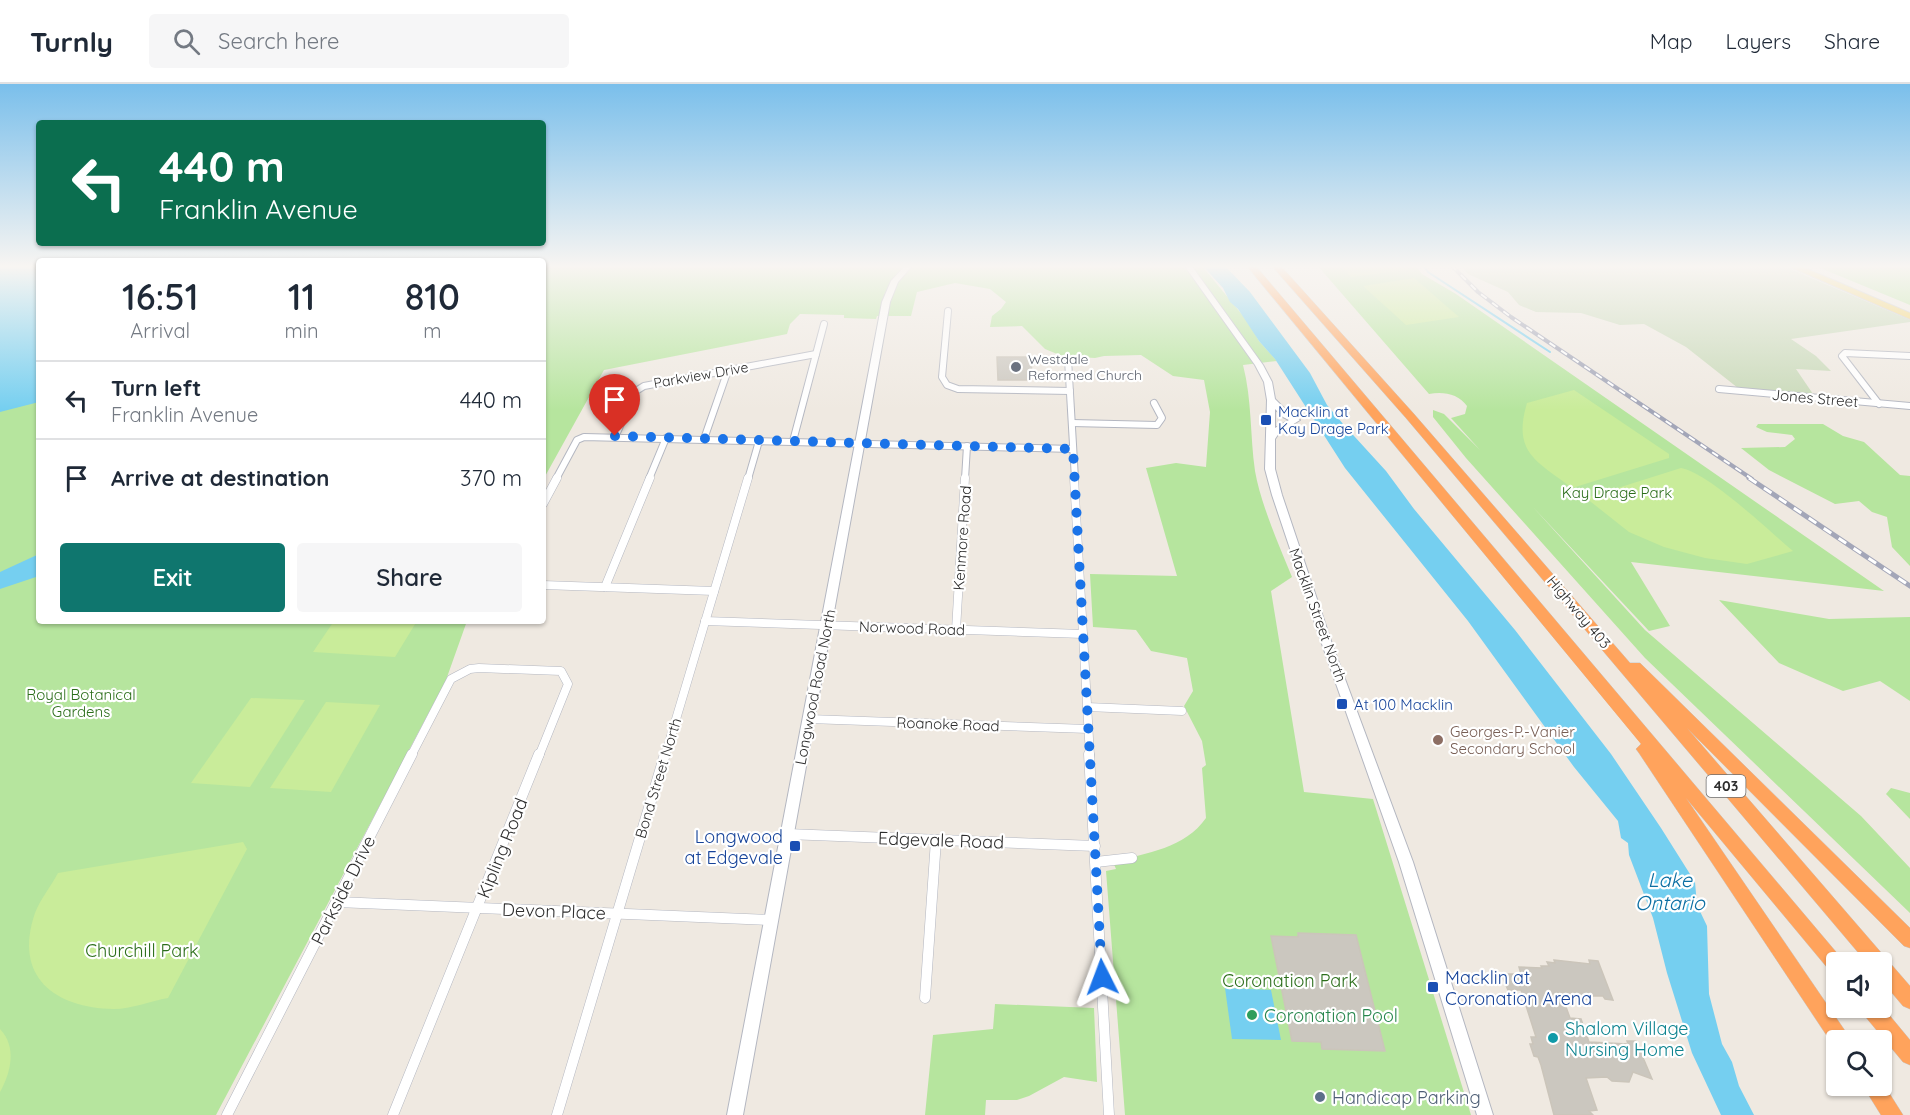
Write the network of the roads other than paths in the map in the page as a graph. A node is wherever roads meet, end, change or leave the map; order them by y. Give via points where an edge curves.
1 (884, 313) edge
2 (948, 313) edge
3 (1222, 313) edge
4 (1290, 313) edge
5 (1318, 313) edge
6 (824, 324) dead end
7 (816, 354) junction
8 (1910, 356) edge
9 (1068, 358) dead end
10 (729, 370) junction
11 (1719, 389) dead end
12 (1070, 392) junction
13 (1271, 400) junction
14 (1154, 403) dead end
15 (1879, 404) junction
16 (1908, 408) edge
17 (1072, 423) junction
18 (615, 436) junction
19 (666, 438) junction
20 (704, 439) junction
21 (1270, 439) junction
22 (759, 441) junction
23 (793, 441) junction
24 (860, 443) junction
25 (967, 446) junction
26 (1073, 449) junction
27 (546, 498) edge
28 (546, 585) edge
29 (605, 587) junction
30 (714, 591) junction
31 (1576, 608) junction
32 (705, 621) junction
33 (826, 625) junction
34 (956, 630) junction
35 (1083, 634) junction
36 (465, 671) joint
37 (1611, 699) junction
38 (1087, 707) junction
39 (1182, 711) dead end
40 (808, 719) junction
41 (1088, 729) junction
42 (787, 834) junction
43 (936, 840) junction
44 (1095, 846) junction
45 (1132, 858) dead end
46 (1096, 862) junction
47 (337, 902) junction
48 (477, 908) junction
49 (617, 914) junction
50 (771, 920) junction
51 (1910, 940) edge
52 (1870, 952) edge
53 (1826, 953) edge
54 (1892, 978) edge
55 (925, 998) dead end
56 (1910, 999) edge
57 (1879, 1018) edge
58 (1835, 1030) edge
59 (1910, 1055) edge
60 (1880, 1096) edge
61 (227, 1115) edge
62 (393, 1115) edge
63 (557, 1115) edge
64 (735, 1115) edge
65 (1109, 1115) edge
66 (1485, 1115) edge
67 (1893, 1115) edge

1 - 24 street, Longwood Road North
2 - 12 street via 942,377 947,385 957,389
3 - 13 street, Macklin Street North via 1259,364
4 - 37 highway, Highway 403 / 403
5 - 31 highway, Highway 403 / 403
6 - 7 street
7 - 10 street, Parkview Drive
7 - 23 street
8 - 15 street via 1842,356
9 - 12 street
10 - 18 street, Parkview Drive via 641,387
10 - 20 street
11 - 15 street, Jones Street
12 - 17 street
13 - 21 street, Macklin Street North
13 - 21 street via 1296,420
14 - 17 street via 1162,418 1157,425
15 - 16 street, Jones Street
17 - 26 street
18 - 19 street
18 - 27 street via 577,440
19 - 20 street
19 - 29 street
20 - 22 street
21 - 66 street, Macklin Street North via 1270,469 1294,550 1406,862
22 - 23 street
22 - 30 street, Bond Street North
23 - 24 street
24 - 25 street
24 - 33 street, Longwood Road North
25 - 26 street
25 - 34 street, Kenmore Road
26 - 35 street
28 - 29 street
29 - 30 street
30 - 32 street, Bond Street North
31 - 51 highway
31 - 52 highway, Highway 403 / 403
32 - 33 street, Norwood Road
32 - 49 street, Bond Street North
33 - 34 street, Norwood Road
33 - 40 street, Longwood Road North
34 - 35 street, Norwood Road
35 - 38 street
36 - 47 street, Parkside Drive via 451,679
36 - 48 street, Kipling Road via 561,671 568,684
37 - 53 highway, Highway 403 / 403
37 - 58 highway
38 - 39 street
38 - 41 street
40 - 41 street, Roanoke Road
40 - 42 street, Longwood Road North
41 - 44 street
42 - 43 street, Edgevale Road
42 - 50 street, Longwood Road North
43 - 44 street, Edgevale Road
43 - 55 street
44 - 46 street
45 - 46 street
46 - 65 street
47 - 48 street, Devon Place
47 - 61 street, Parkside Drive
48 - 49 street, Devon Place
48 - 62 street, Kipling Road
49 - 50 street, Devon Place
49 - 63 street, Bond Street North
50 - 64 street, Longwood Road North
54 - 56 highway, Highway 403 / 403
57 - 59 highway
60 - 67 highway

